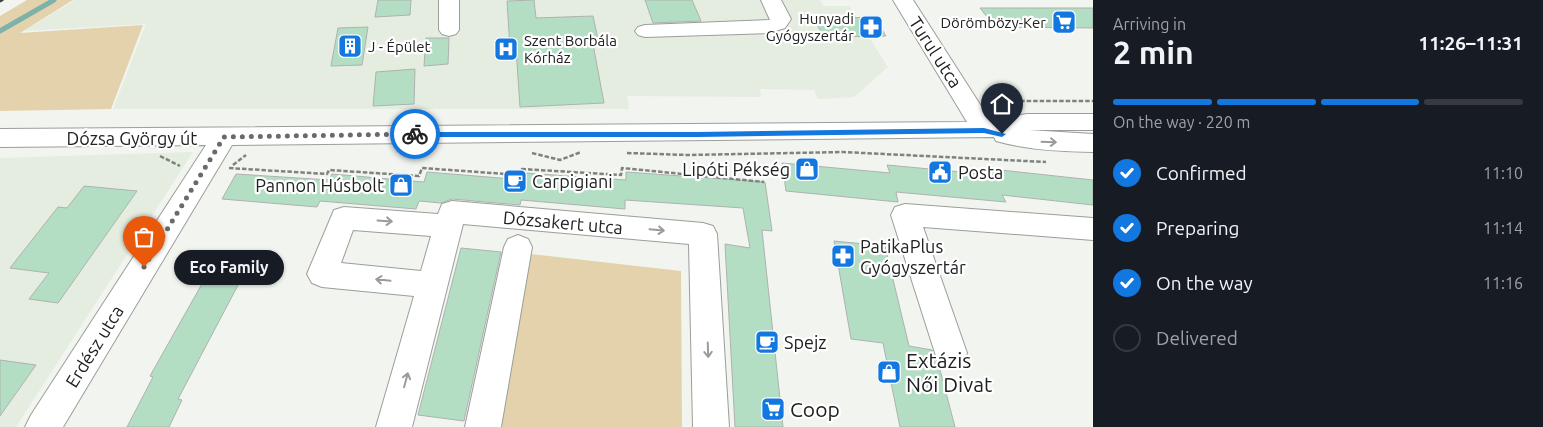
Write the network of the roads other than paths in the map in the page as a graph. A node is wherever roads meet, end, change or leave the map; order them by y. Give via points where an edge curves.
1 (449, 0) edge
2 (771, 0) edge
3 (903, 0) edge
4 (449, 30) dead end
5 (644, 31) dead end
6 (984, 130) junction
7 (224, 137) junction
8 (0, 138) edge
9 (1092, 140) edge
10 (448, 226) junction
11 (1093, 229) edge
12 (518, 247) dead end
13 (432, 285) junction
14 (951, 353) dead end
15 (43, 427) edge
16 (394, 427) edge
17 (483, 427) edge
18 (711, 427) edge

1 - 4 street
2 - 5 street via 781,20 769,27
3 - 6 street, Turul utca
6 - 7 street, Dózsa György út
6 - 9 street, Dózsa György út via 1039,141
7 - 8 street, Dózsa György út
7 - 15 street, Erdész utca
10 - 13 street
13 -> 10 street via 322,274 344,218
10 -> 18 street, Dózsakert utca via 452,212 703,234
11 - 14 street via 905,215
12 - 17 street
16 -> 13 street

